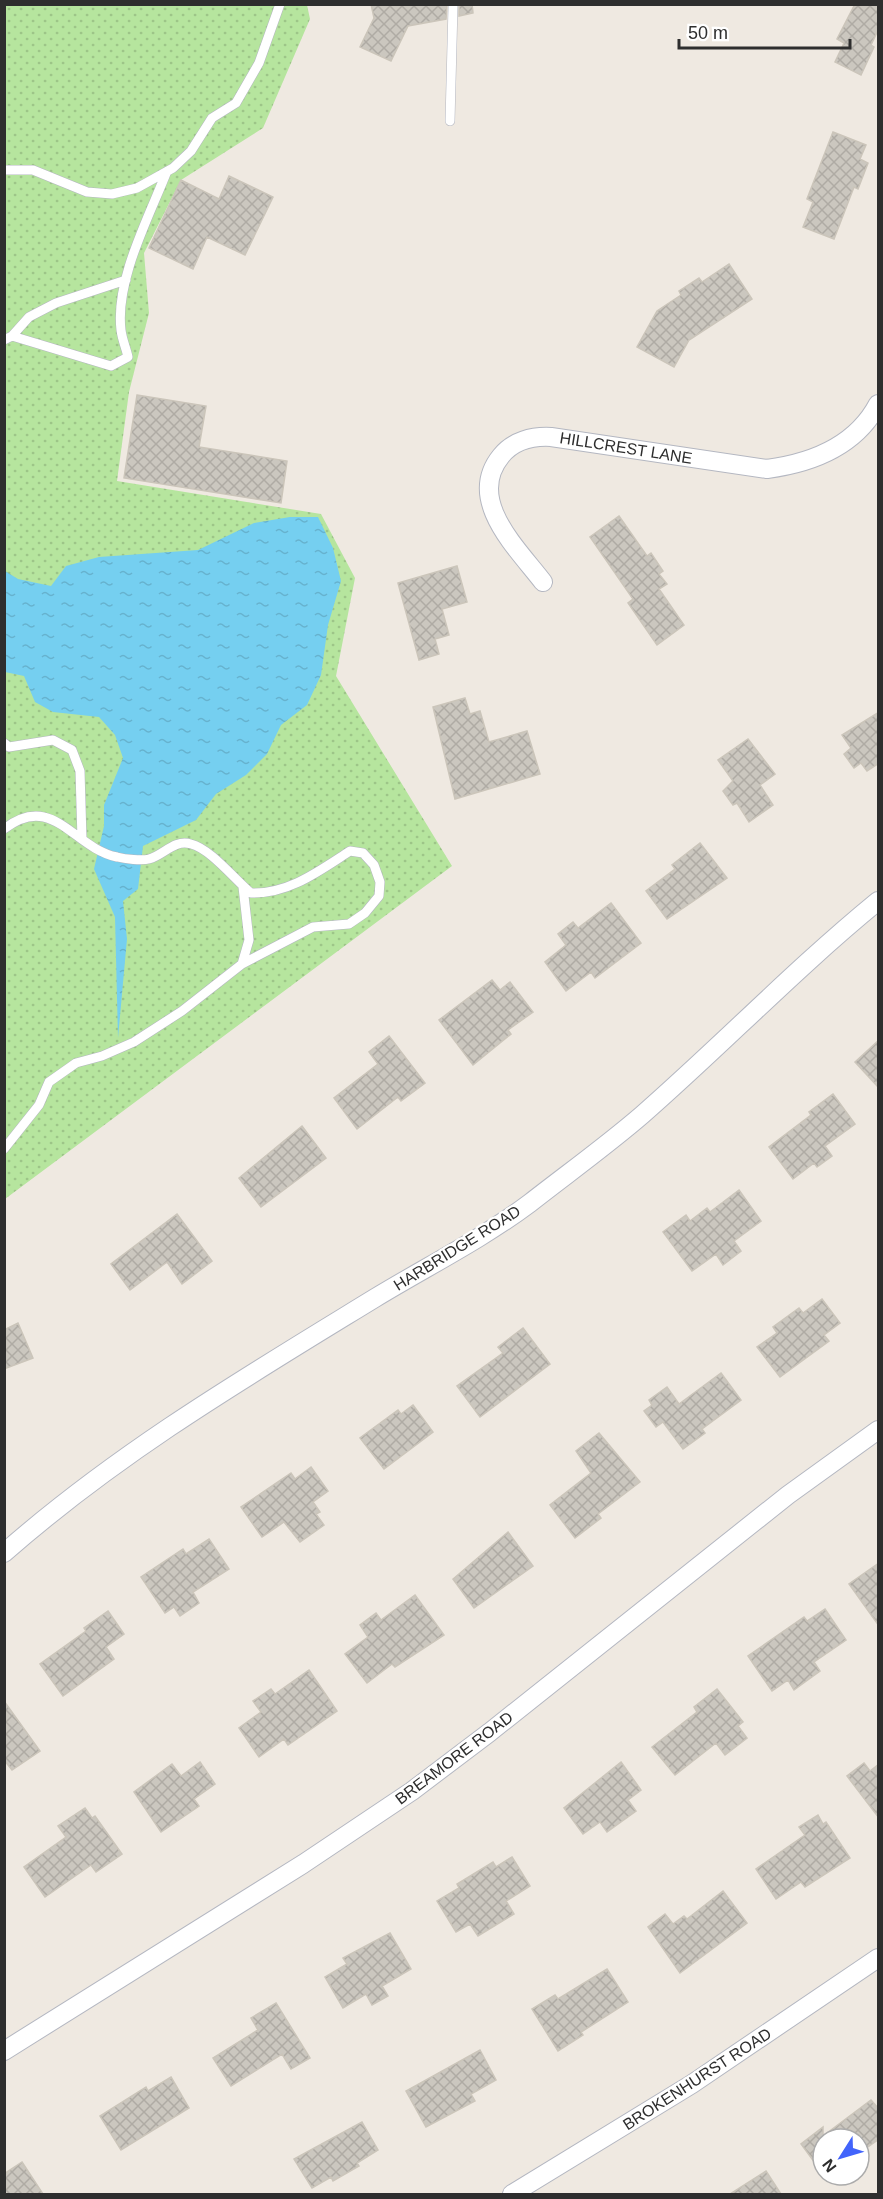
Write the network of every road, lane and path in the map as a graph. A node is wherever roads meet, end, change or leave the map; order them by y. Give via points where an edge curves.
1 (280, 4) edge
2 (453, 6) dead end
3 (450, 121) dead end
4 (4, 170) edge
5 (166, 171) junction
6 (126, 280) junction
7 (8, 338) edge
8 (879, 404) edge
9 (543, 582) dead end
10 (4, 743) edge
11 (4, 829) edge
12 (82, 839) junction
13 (243, 887) junction
14 (879, 901) edge
15 (242, 964) junction
16 (4, 1149) edge
17 (879, 1430) edge
18 (4, 1553) edge
19 (879, 1958) edge
20 (4, 2051) edge
21 (512, 2194) edge

1 - 5 lane via 259,63 236,104 212,118 191,151
2 - 3 lane
4 - 5 lane via 33,170 87,192 112,194 137,188
5 - 6 lane
6 - 7 lane via 29,316
6 - 7 lane via 121,330 128,357 111,366
8 - 9 street, HILLCREST LANE via 864,424 829,452 800,464 767,469 551,437 519,442 502,454 491,473 490,504 498,524
10 - 12 lane via 9,747 53,740 72,750 80,771
11 - 12 lane via 35,815 53,819
12 - 13 lane via 92,849 118,858 149,859 172,845 190,844 206,852
13 - 15 lane via 249,940
13 - 15 lane via 251,893 267,894 290,887 350,851 363,853 374,865 380,882 379,896 349,924 313,927
14 - 18 street, HARBRIDGE ROAD via 794,973 640,1116 575,1169 490,1228 142,1444
15 - 16 lane via 134,1042 76,1063 49,1082 39,1105
17 - 20 street, BREAMORE ROAD via 771,1508 412,1791
19 - 21 street, BROKENHURST ROAD via 701,2078

